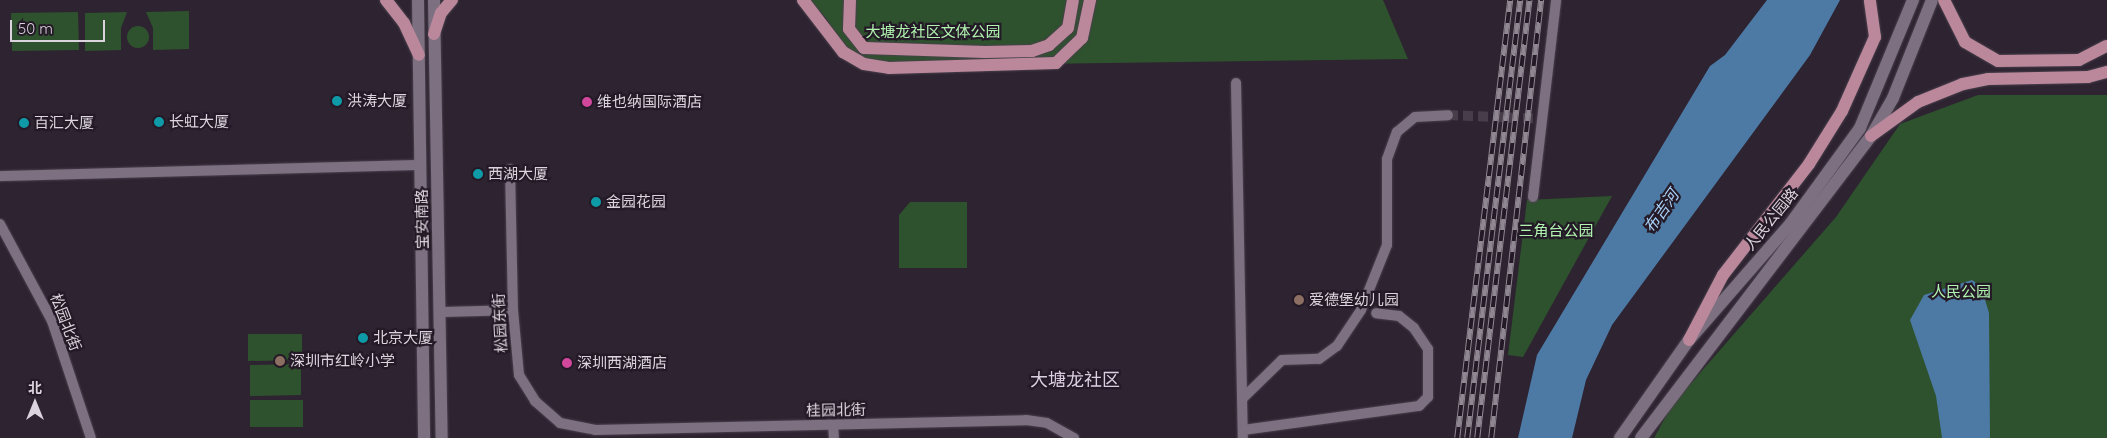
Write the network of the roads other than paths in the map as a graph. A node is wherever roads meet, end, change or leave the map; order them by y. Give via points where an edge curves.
1 (386, 0) edge
2 (418, 0) edge
3 (434, 0) edge
4 (452, 0) edge
5 (803, 0) edge
6 (850, 0) edge
7 (1073, 0) edge
8 (1090, 0) edge
9 (1556, 0) edge
10 (1870, 0) edge
11 (1913, 0) edge
12 (1932, 0) edge
13 (1944, 0) edge
14 (434, 34) junction
15 (2107, 46) edge
16 (419, 55) junction
17 (2107, 72) edge
18 (1236, 83) dead end
19 (1448, 115) tunnel mouth
20 (1870, 136) junction
21 (421, 165) junction
22 (510, 169) dead end
23 (0, 176) edge
24 (1533, 198) dead end
25 (0, 224) edge
26 (513, 310) junction
27 (440, 312) junction
28 (1376, 313) dead end
29 (1689, 340) junction
30 (1242, 399) junction
31 (833, 425) junction
32 (595, 430) joint
33 (1243, 434) edge
34 (91, 438) edge
35 (424, 438) edge
36 (442, 438) edge
37 (834, 438) edge
38 (1074, 438) edge
39 (1620, 438) edge
40 (1641, 438) edge

1 - 16 main road via 404,23
2 - 16 main road, 宝安南路
3 - 14 main road, 宝安南路
4 - 14 main road via 441,13
5 - 8 main road via 843,52 864,64 889,68 1056,63 1082,38
6 - 7 main road via 849,29 864,48 984,52 1032,51 1050,45 1068,28
9 - 24 street
10 - 29 main road via 1875,37 1842,111 1809,164 1722,274
11 - 29 main road, 人民公园路 via 1860,128 1791,223
12 - 20 main road, 人民公园路 via 1892,98
13 - 15 main road via 1965,42 1998,61 2079,60
14 - 27 main road, 宝安南路
16 - 21 main road, 宝安南路
17 - 20 main road via 2088,77 1988,78 1963,84 1918,102
18 - 30 street
19 - 30 street via 1415,117 1398,132 1387,159 1387,245 1361,310 1337,346 1319,359 1282,360
20 - 40 main road, 人民公园路
21 - 23 street
21 - 35 main road, 宝安南路
22 - 26 street, 松园东街
25 - 34 street, 松园北街 via 52,322
26 - 27 street
26 - 32 street, 松园东街 via 519,375 535,401 560,423
27 - 36 main road, 宝安南路
28 - 33 street via 1399,316 1414,328 1428,349 1428,397 1419,406
29 - 39 main road, 人民公园路
30 - 33 street
31 - 32 street, 桂园北街
31 - 37 street
31 - 38 street, 桂园北街 via 1026,420 1047,423

